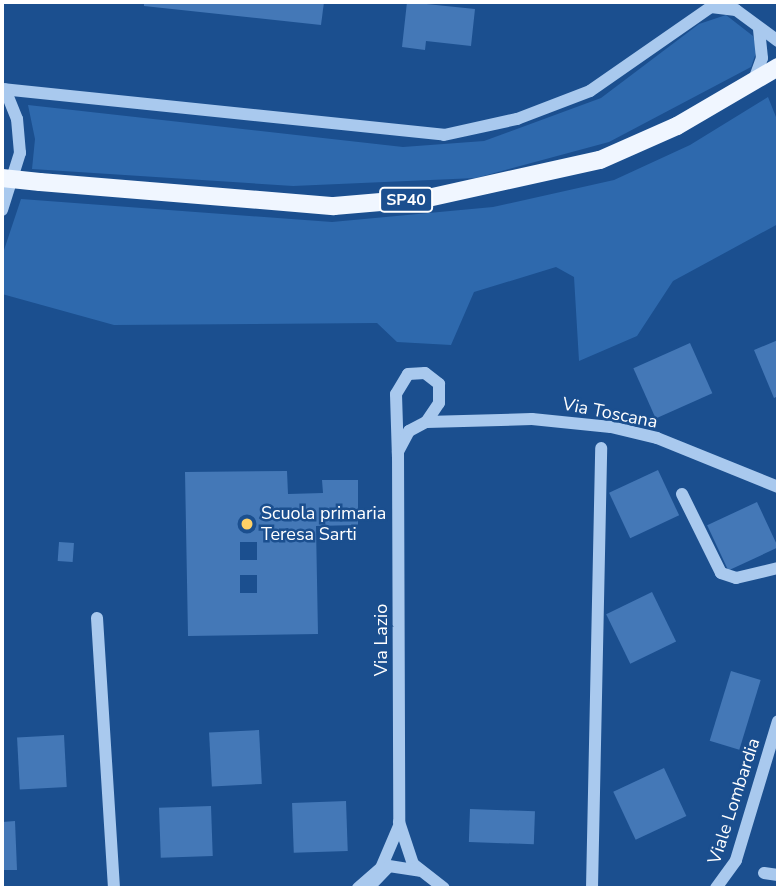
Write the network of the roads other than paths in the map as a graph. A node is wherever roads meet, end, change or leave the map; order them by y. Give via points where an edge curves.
1 (759, 30) junction
2 (778, 41) edge
3 (778, 67) edge
4 (751, 85) junction
5 (3, 89) edge
6 (2, 178) edge
7 (2, 210) edge
8 (426, 422) junction
9 (601, 449) dead end
10 (398, 458) junction
11 (778, 487) edge
12 (682, 494) dead end
13 (778, 569) edge
14 (97, 618) dead end
15 (778, 721) edge
16 (399, 822) junction
17 (420, 872) junction
18 (764, 873) dead end
19 (778, 875) edge
20 (374, 876) junction
21 (114, 888) edge
22 (358, 888) edge
23 (368, 888) edge
24 (430, 888) edge
25 (444, 888) edge
26 (592, 888) edge
27 (716, 888) edge

1 - 2 street
1 - 4 street via 762,58
1 - 5 street via 736,10 707,9 590,91 505,122 444,135
3 - 4 main road, SP40
4 - 6 main road, SP40, bridge via 600,160 536,178 428,198 334,206
5 - 7 street via 17,119 20,153
8 - 10 street, Via Lazio via 409,431
8 - 10 street, Via Lazio via 439,403 439,384 430,376 412,373 396,394
8 - 11 street, Via Toscana via 532,419 647,435
9 - 26 street
10 - 16 street, Via Lazio
12 - 13 street via 721,573 737,578
14 - 21 street
15 - 27 street, Viale Lombardia via 736,860
16 - 17 street, Via Lazio via 405,849
16 - 20 street, Via Lazio
17 - 20 street via 397,864
17 - 24 street, Via Lazio
17 - 25 street
18 - 19 street
20 - 22 street
20 - 23 street, Via Lazio

